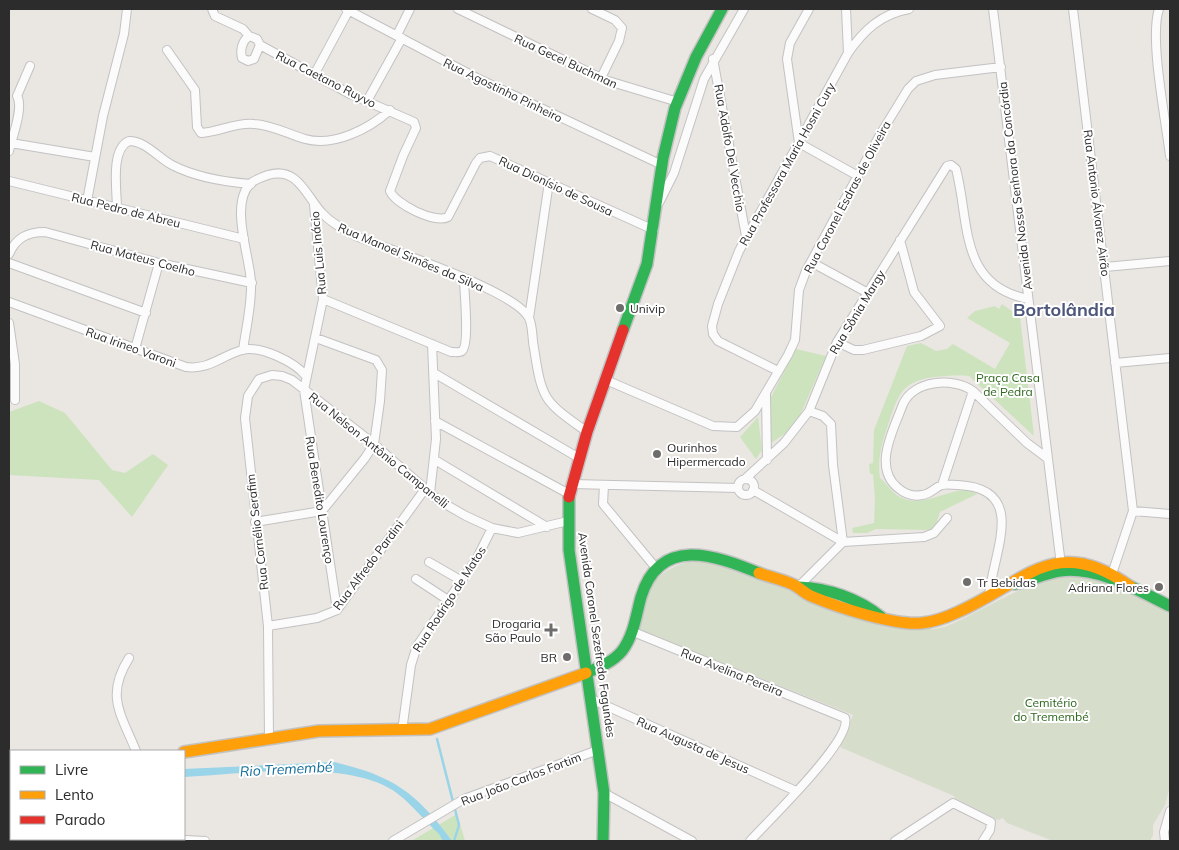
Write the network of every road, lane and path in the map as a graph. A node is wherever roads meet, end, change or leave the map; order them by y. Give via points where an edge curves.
1 (127, 9) edge
2 (410, 9) edge
3 (458, 9) edge
4 (592, 9) edge
5 (722, 9) edge
6 (744, 9) edge
7 (809, 9) edge
8 (846, 9) edge
9 (908, 9) edge
10 (993, 9) edge
11 (1073, 9) edge
12 (1159, 9) edge
13 (212, 10) edge
14 (348, 10) edge
15 (250, 36) junction
16 (399, 37) junction
17 (260, 45) junction
18 (167, 50) dead end
19 (848, 52) junction
20 (713, 60) junction
21 (30, 66) dead end
22 (1001, 67) junction
23 (314, 75) junction
24 (602, 78) junction
25 (13, 95) edge
26 (367, 101) junction
27 (678, 102) junction
28 (390, 110) junction
29 (416, 128) joint
30 (799, 143) junction
31 (10, 147) edge
32 (1170, 156) edge
33 (95, 157) junction
34 (662, 165) junction
35 (858, 176) junction
36 (9, 181) edge
37 (549, 182) junction
38 (251, 184) junction
39 (87, 201) junction
40 (314, 204) junction
41 (657, 207) junction
42 (117, 208) junction
43 (654, 230) junction
44 (746, 236) junction
45 (244, 239) junction
46 (900, 240) junction
47 (9, 254) edge
48 (1170, 261) edge
49 (811, 262) junction
50 (9, 263) edge
51 (159, 263) junction
52 (1105, 267) junction
53 (464, 279) junction
54 (252, 283) junction
55 (868, 293) junction
56 (323, 299) junction
57 (1028, 300) junction
58 (9, 302) edge
59 (146, 313) junction
60 (529, 318) junction
61 (9, 322) edge
62 (316, 338) junction
63 (838, 342) junction
64 (432, 344) junction
65 (134, 349) junction
66 (243, 350) junction
67 (1170, 358) edge
68 (1115, 363) junction
69 (778, 371) junction
70 (434, 374) junction
71 (306, 376) junction
72 (606, 380) junction
73 (304, 390) junction
74 (973, 391) junction
75 (766, 394) junction
76 (15, 400) dead end
77 (809, 411) junction
78 (435, 420) junction
79 (587, 432) junction
80 (374, 444) junction
81 (579, 458) junction
82 (1047, 458) junction
83 (435, 460) junction
84 (767, 460) junction
85 (745, 479) junction
86 (604, 485) junction
87 (942, 485) junction
88 (738, 488) junction
89 (571, 489) junction
90 (753, 490) junction
91 (427, 491) junction
92 (322, 511) junction
93 (1132, 511) junction
94 (1170, 514) edge
95 (947, 518) dead end
96 (568, 521) junction
97 (255, 522) junction
98 (547, 526) junction
99 (492, 528) junction
100 (843, 542) junction
101 (430, 562) dead end
102 (1061, 566) junction
103 (656, 568) junction
104 (1112, 574) junction
105 (416, 579) dead end
106 (462, 580) junction
107 (798, 587) junction
108 (1131, 587) junction
109 (989, 596) junction
110 (448, 600) junction
111 (1170, 606) edge
112 (337, 610) junction
113 (268, 626) junction
114 (631, 631) junction
115 (129, 658) dead end
116 (587, 673) junction
117 (591, 699) junction
118 (402, 732) junction
119 (269, 739) junction
120 (136, 750) edge
121 (598, 750) junction
122 (185, 752) edge
123 (796, 791) junction
124 (604, 793) junction
125 (1170, 811) edge
126 (405, 837) edge
127 (185, 840) edge
128 (205, 841) edge
129 (393, 841) edge
130 (603, 841) edge
131 (692, 841) edge
132 (750, 841) edge
133 (895, 841) edge
134 (983, 841) edge
135 (1165, 841) edge

1 - 33 street
2 - 16 street
3 - 24 street, Rua Gecel Buchman
4 - 24 street via 615,20 622,28
5 - 27 main road, Avenida Coronel Sezefredo Fagundes via 702,43
6 - 20 street
7 - 30 street via 790,43 787,59
8 - 19 street
9 - 19 street, Rua Professora Maria Hosni Cury via 889,14 867,28
10 - 22 street, Avenida Nossa Senhora da Concórdia
11 - 52 street, Rua Antonio Álvarez Airão
12 - 32 street via 1156,40
13 - 15 street via 217,17 243,29
14 - 16 street, Rua Agostinho Pinheiro
14 - 23 street
15 - 17 street
15 - 17 street via 243,42 241,50 244,60 254,59
16 - 26 street
16 - 34 street, Rua Agostinho Pinheiro via 485,82
17 - 23 street, Rua Caetano Ruyvo
18 - 28 street via 195,90 197,127 201,133 253,124 307,139 329,140 373,123
19 - 30 street, Rua Professora Maria Hosni Cury
20 - 41 street via 674,173
20 - 44 street, Rua Adolfo Del Vecchio
21 - 25 street
22 - 35 street, Rua Coronel Esdras de Oliveira via 935,75 916,82 894,110
22 - 57 street, Avenida Nossa Senhora da Concórdia
23 - 26 street, Rua Caetano Ruyvo
24 - 27 street, Rua Gecel Buchman
25 - 31 street via 18,114
26 - 28 street, Rua Caetano Ruyvo
27 - 34 main road, Avenida Coronel Sezefredo Fagundes
28 - 29 street, Rua Caetano Ruyvo via 414,122
29 - 37 street, Rua Dionísio de Sousa via 390,191 400,203 432,218 448,217 476,163 485,156
30 - 35 street
30 - 44 street, Rua Professora Maria Hosni Cury
31 - 33 street
33 - 39 street
34 - 41 main road, Avenida Coronel Sezefredo Fagundes
35 - 49 street, Rua Coronel Esdras de Oliveira
36 - 39 street, Rua Pedro de Abreu
37 - 43 street, Rua Dionísio de Sousa
37 - 60 street
38 - 40 street, Rua Manoel Simões da Silva via 269,175 286,174 303,186
38 - 42 street via 186,170 160,158 139,142 129,141 122,146 117,157
38 - 45 street via 242,204
39 - 42 street, Rua Pedro de Abreu
40 - 53 street, Rua Manoel Simões da Silva via 342,229
40 - 56 street, Rua Luis Inácio
41 - 43 main road, Avenida Coronel Sezefredo Fagundes
42 - 45 street, Rua Pedro de Abreu
43 - 72 main road, Avenida Coronel Sezefredo Fagundes via 647,264
44 - 69 street, Rua Professora Maria Hosni Cury via 718,304 713,334 718,342
45 - 54 street
46 - 55 street, Rua Sônia Margy
46 - 57 street, Rua Sônia Margy via 949,165 954,167 965,231 976,261 998,288
46 - 63 street via 914,292 940,326 930,333 863,350 854,350
47 - 51 street, Rua Mateus Coelho via 20,238 45,232
48 - 52 street
49 - 55 street
49 - 69 street, Rua Coronel Esdras de Oliveira via 800,290 795,340
50 - 59 street
51 - 54 street, Rua Mateus Coelho
51 - 59 street
52 - 68 street, Rua Antonio Álvarez Airão
53 - 60 street, Rua Manoel Simões da Silva via 507,299
53 - 64 street via 466,340 463,350 451,352
54 - 66 street
55 - 63 street, Rua Sônia Margy
56 - 62 street, Rua Luis Inácio
56 - 64 street
57 - 82 street, Avenida Nossa Senhora da Concórdia
58 - 65 street, Rua Irineo Varoni
59 - 65 street
60 - 79 street via 541,390 555,409
61 - 76 street via 15,364
62 - 71 street, Rua Luis Inácio
62 - 80 street via 376,360 380,365 382,380
63 - 77 street, Rua Sônia Margy
64 - 70 street
65 - 66 street, Rua Irineo Varoni via 171,363 197,368
66 - 71 street via 280,358 296,365
67 - 68 street
68 - 93 street, Rua Antonio Álvarez Airão
69 - 75 street, Rua Coronel Esdras de Oliveira
70 - 78 street
70 - 81 street
71 - 73 street, Rua Luis Inácio
72 - 75 street, Rua Coronel Esdras de Oliveira via 713,426 737,427 750,416
72 - 79 main road, Avenida Coronel Sezefredo Fagundes
73 - 80 street, Rua Nelson Antônio Campanelli
73 - 92 street, Rua Benedito Lourenço
73 - 97 street, Rua Cornélio Serafim via 292,380 272,375 258,379 248,396 245,418
74 - 82 street
74 - 87 street
74 - 87 street via 951,383 915,389 907,395 892,433 885,468 890,480 904,493 923,495
75 - 84 street
77 - 84 street, Rua Sônia Margy
77 - 100 street via 823,416 831,424
78 - 83 street
78 - 89 street
79 - 81 main road, Avenida Coronel Sezefredo Fagundes
80 - 91 street, Rua Nelson Antônio Campanelli
80 - 92 street
81 - 89 main road, Avenida Coronel Sezefredo Fagundes
82 - 102 street, Avenida Nossa Senhora da Concórdia
83 - 91 street
83 - 98 street
84 - 85 street, Rua Sônia Margy
85 - 88 street, Rua Sônia Margy via 740,481
85 - 90 street via 752,482
86 - 88 street
86 - 89 street
86 - 103 street via 603,504
87 - 109 street via 981,488 989,492 998,505 1001,523
88 - 90 street via 744,494
89 - 96 main road, Avenida Coronel Sezefredo Fagundes
90 - 100 street
91 - 99 street, Rua Nelson Antônio Campanelli
91 - 112 street, Rua Alfredo Pardini
92 - 97 street
92 - 112 street, Rua Benedito Lourenço
93 - 94 street
93 - 104 street, Rua Antonio Álvarez Airão
95 - 100 street via 934,533 924,537
96 - 98 street, Rua Nelson Antônio Campanelli
96 - 116 main road, Avenida Coronel Sezefredo Fagundes via 569,550
97 - 113 street, Rua Cornélio Serafim
98 - 99 street, Rua Nelson Antônio Campanelli via 524,533
99 - 106 street, Rua Rodrigo de Matos
100 - 107 street
101 - 106 street
102 - 104 main road via 1081,562
102 - 108 main road
102 - 109 main road via 1024,574
103 - 107 main road via 673,558 699,555 736,564
103 - 114 main road via 642,591
104 - 108 main road
105 - 110 street
106 - 110 street, Rua Rodrigo de Matos
107 - 109 main road via 819,589 904,624 926,624
108 - 111 main road
110 - 118 street, Rua Rodrigo de Matos via 414,653
112 - 113 street, Rua Alfredo Pardini via 317,618
113 - 119 street, Rua Cornélio Serafim
114 - 116 main road via 617,657
114 - 123 street, Rua Avelina Pereira via 845,718 842,734 824,762
115 - 120 street via 118,677 115,695
116 - 117 main road, Avenida Coronel Sezefredo Fagundes
116 - 118 main road via 448,724
117 - 121 main road, Avenida Coronel Sezefredo Fagundes
117 - 123 street, Rua Augusta de Jesus
118 - 119 main road via 334,730
119 - 122 main road
121 - 124 main road, Avenida Coronel Sezefredo Fagundes
121 - 126 street, Rua João Carlos Fortim via 464,799
123 - 132 street
124 - 130 main road, Avenida Coronel Sezefredo Fagundes
124 - 131 street
125 - 135 street
126 - 129 street, Rua João Carlos Fortim
127 - 128 street
133 - 134 street via 953,803 988,818 992,826

